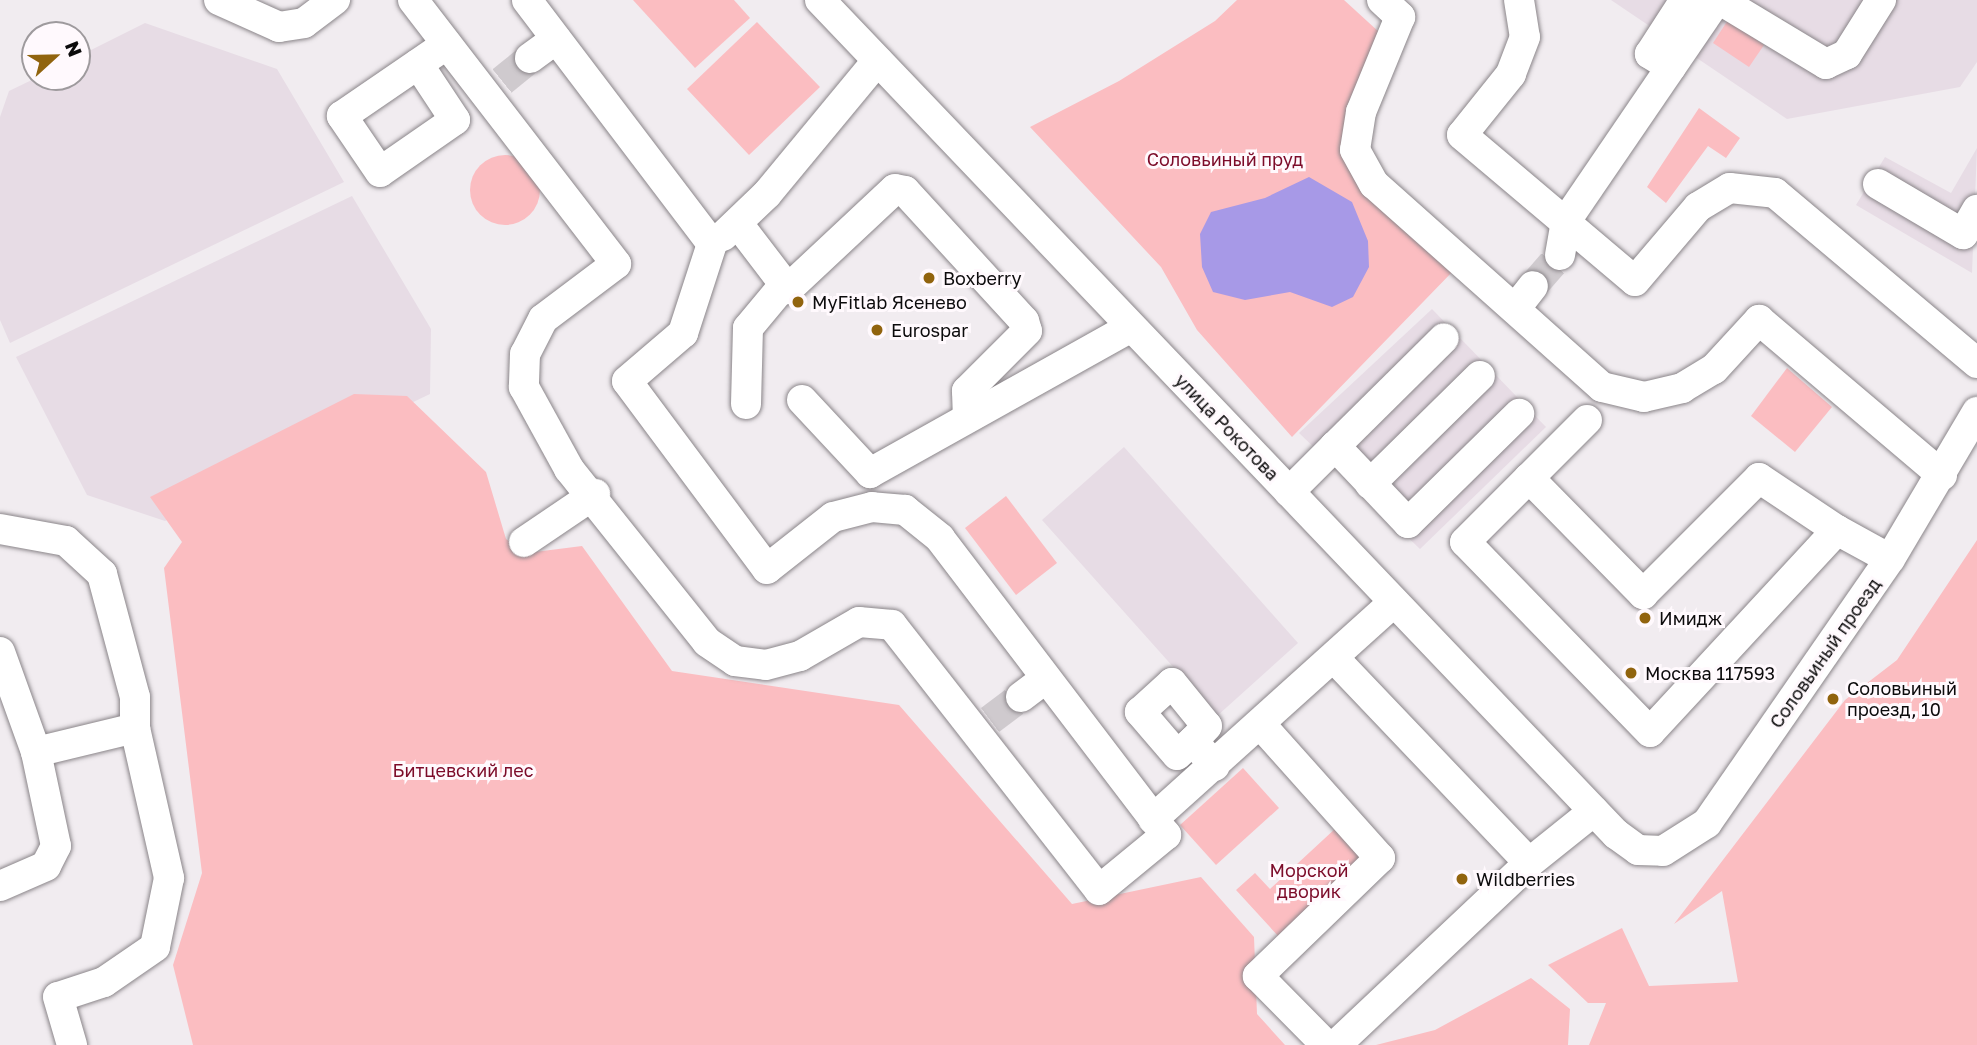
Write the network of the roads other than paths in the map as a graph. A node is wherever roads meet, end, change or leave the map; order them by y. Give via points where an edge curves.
1 (219, 0) edge
2 (335, 0) edge
3 (413, 0) edge
4 (527, 0) edge
5 (820, 0) edge
6 (1382, 0) edge
7 (1519, 0) edge
8 (1685, 0) edge
9 (1718, 0) edge
10 (1881, 0) edge
11 (556, 39) junction
12 (447, 44) junction
13 (530, 58) tunnel mouth
14 (877, 61) junction
15 (418, 64) junction
16 (1671, 67) junction
17 (489, 87) junction
18 (449, 111) junction
19 (1878, 184) dead end
20 (1976, 214) edge
21 (1566, 221) junction
22 (739, 225) junction
23 (712, 244) junction
24 (1560, 256) tunnel mouth
25 (783, 286) junction
26 (1131, 327) junction
27 (1444, 338) dead end
28 (1977, 363) edge
29 (1480, 376) dead end
30 (802, 400) dead end
31 (746, 404) dead end
32 (1977, 412) edge
33 (968, 414) junction
34 (1519, 414) dead end
35 (1587, 420) dead end
36 (1335, 446) junction
37 (1941, 475) junction
38 (1529, 478) junction
39 (1370, 484) junction
40 (1289, 492) junction
41 (595, 494) junction
42 (0, 529) edge
43 (1837, 530) junction
44 (524, 542) dead end
45 (1890, 559) junction
46 (1394, 602) junction
47 (0, 652) edge
48 (1334, 658) junction
49 (1046, 678) junction
50 (1021, 697) tunnel mouth
51 (1262, 726) junction
52 (135, 728) junction
53 (1193, 741) dead end
54 (36, 752) junction
55 (1215, 766) junction
56 (1594, 811) junction
57 (1153, 820) junction
58 (1638, 850) joint
59 (1529, 863) junction
60 (0, 886) edge
61 (72, 1045) edge
62 (1326, 1045) edge
63 (1336, 1045) edge

1 - 2 street via 279,27 304,23
3 - 12 street
4 - 11 street
5 - 14 street, улица Рокотова
6 - 37 street via 1400,17 1361,112 1355,150 1374,184 1524,298 1602,387 1644,397 1682,388 1714,369 1759,320
7 - 21 street via 1525,37 1511,74 1462,135
8 - 16 street via 1650,54
9 - 10 street via 1826,64 1847,54
9 - 16 street
11 - 13 street
11 - 23 street
12 - 15 street
12 - 17 street
14 - 22 street
14 - 26 street, улица Рокотова
15 - 18 street
15 - 18 street via 342,116 380,172 455,120
16 - 21 street
17 - 18 street
17 - 41 street via 616,264 543,319 525,354 524,387 569,469
19 - 20 street via 1963,234
21 - 24 street
21 - 28 street via 1635,281 1698,208 1730,188 1775,192
22 - 23 street
22 - 25 street
23 - 49 street via 683,333 627,381 699,481 767,569 833,517 872,507 905,510 940,538
25 - 31 street via 748,328
25 - 33 street via 788,289 895,189 905,191 1024,321 1027,331 967,391
26 - 33 street
26 - 40 street, улица Рокотова
27 - 36 street
29 - 39 street
30 - 33 street via 870,473
32 - 37 street, Соловьиный проезд
34 - 39 street via 1408,523
35 - 38 street
36 - 39 street
36 - 40 street
37 - 45 street, Соловьиный проезд
38 - 43 street via 1643,594 1759,478
38 - 43 street via 1465,542 1650,732
40 - 46 street, улица Рокотова
41 - 44 street
41 - 57 street via 707,642 735,661 766,665 800,656 859,622 892,625 983,726 1099,890 1166,835
42 - 52 street via 66,541 102,574 135,696
43 - 45 street
45 - 58 street, Соловьиный проезд via 1707,823 1663,851
46 - 48 street
46 - 56 street, улица Рокотова
47 - 54 street
48 - 51 street
48 - 59 street
49 - 50 street
49 - 57 street
51 - 55 street
51 - 62 street via 1380,859 1258,976
52 - 54 street
52 - 61 street via 169,878 164,922 155,947 104,982 58,998
53 - 55 street
54 - 60 street via 56,846 46,866
55 - 57 street
56 - 58 street, улица Рокотова
56 - 59 street
59 - 63 street

